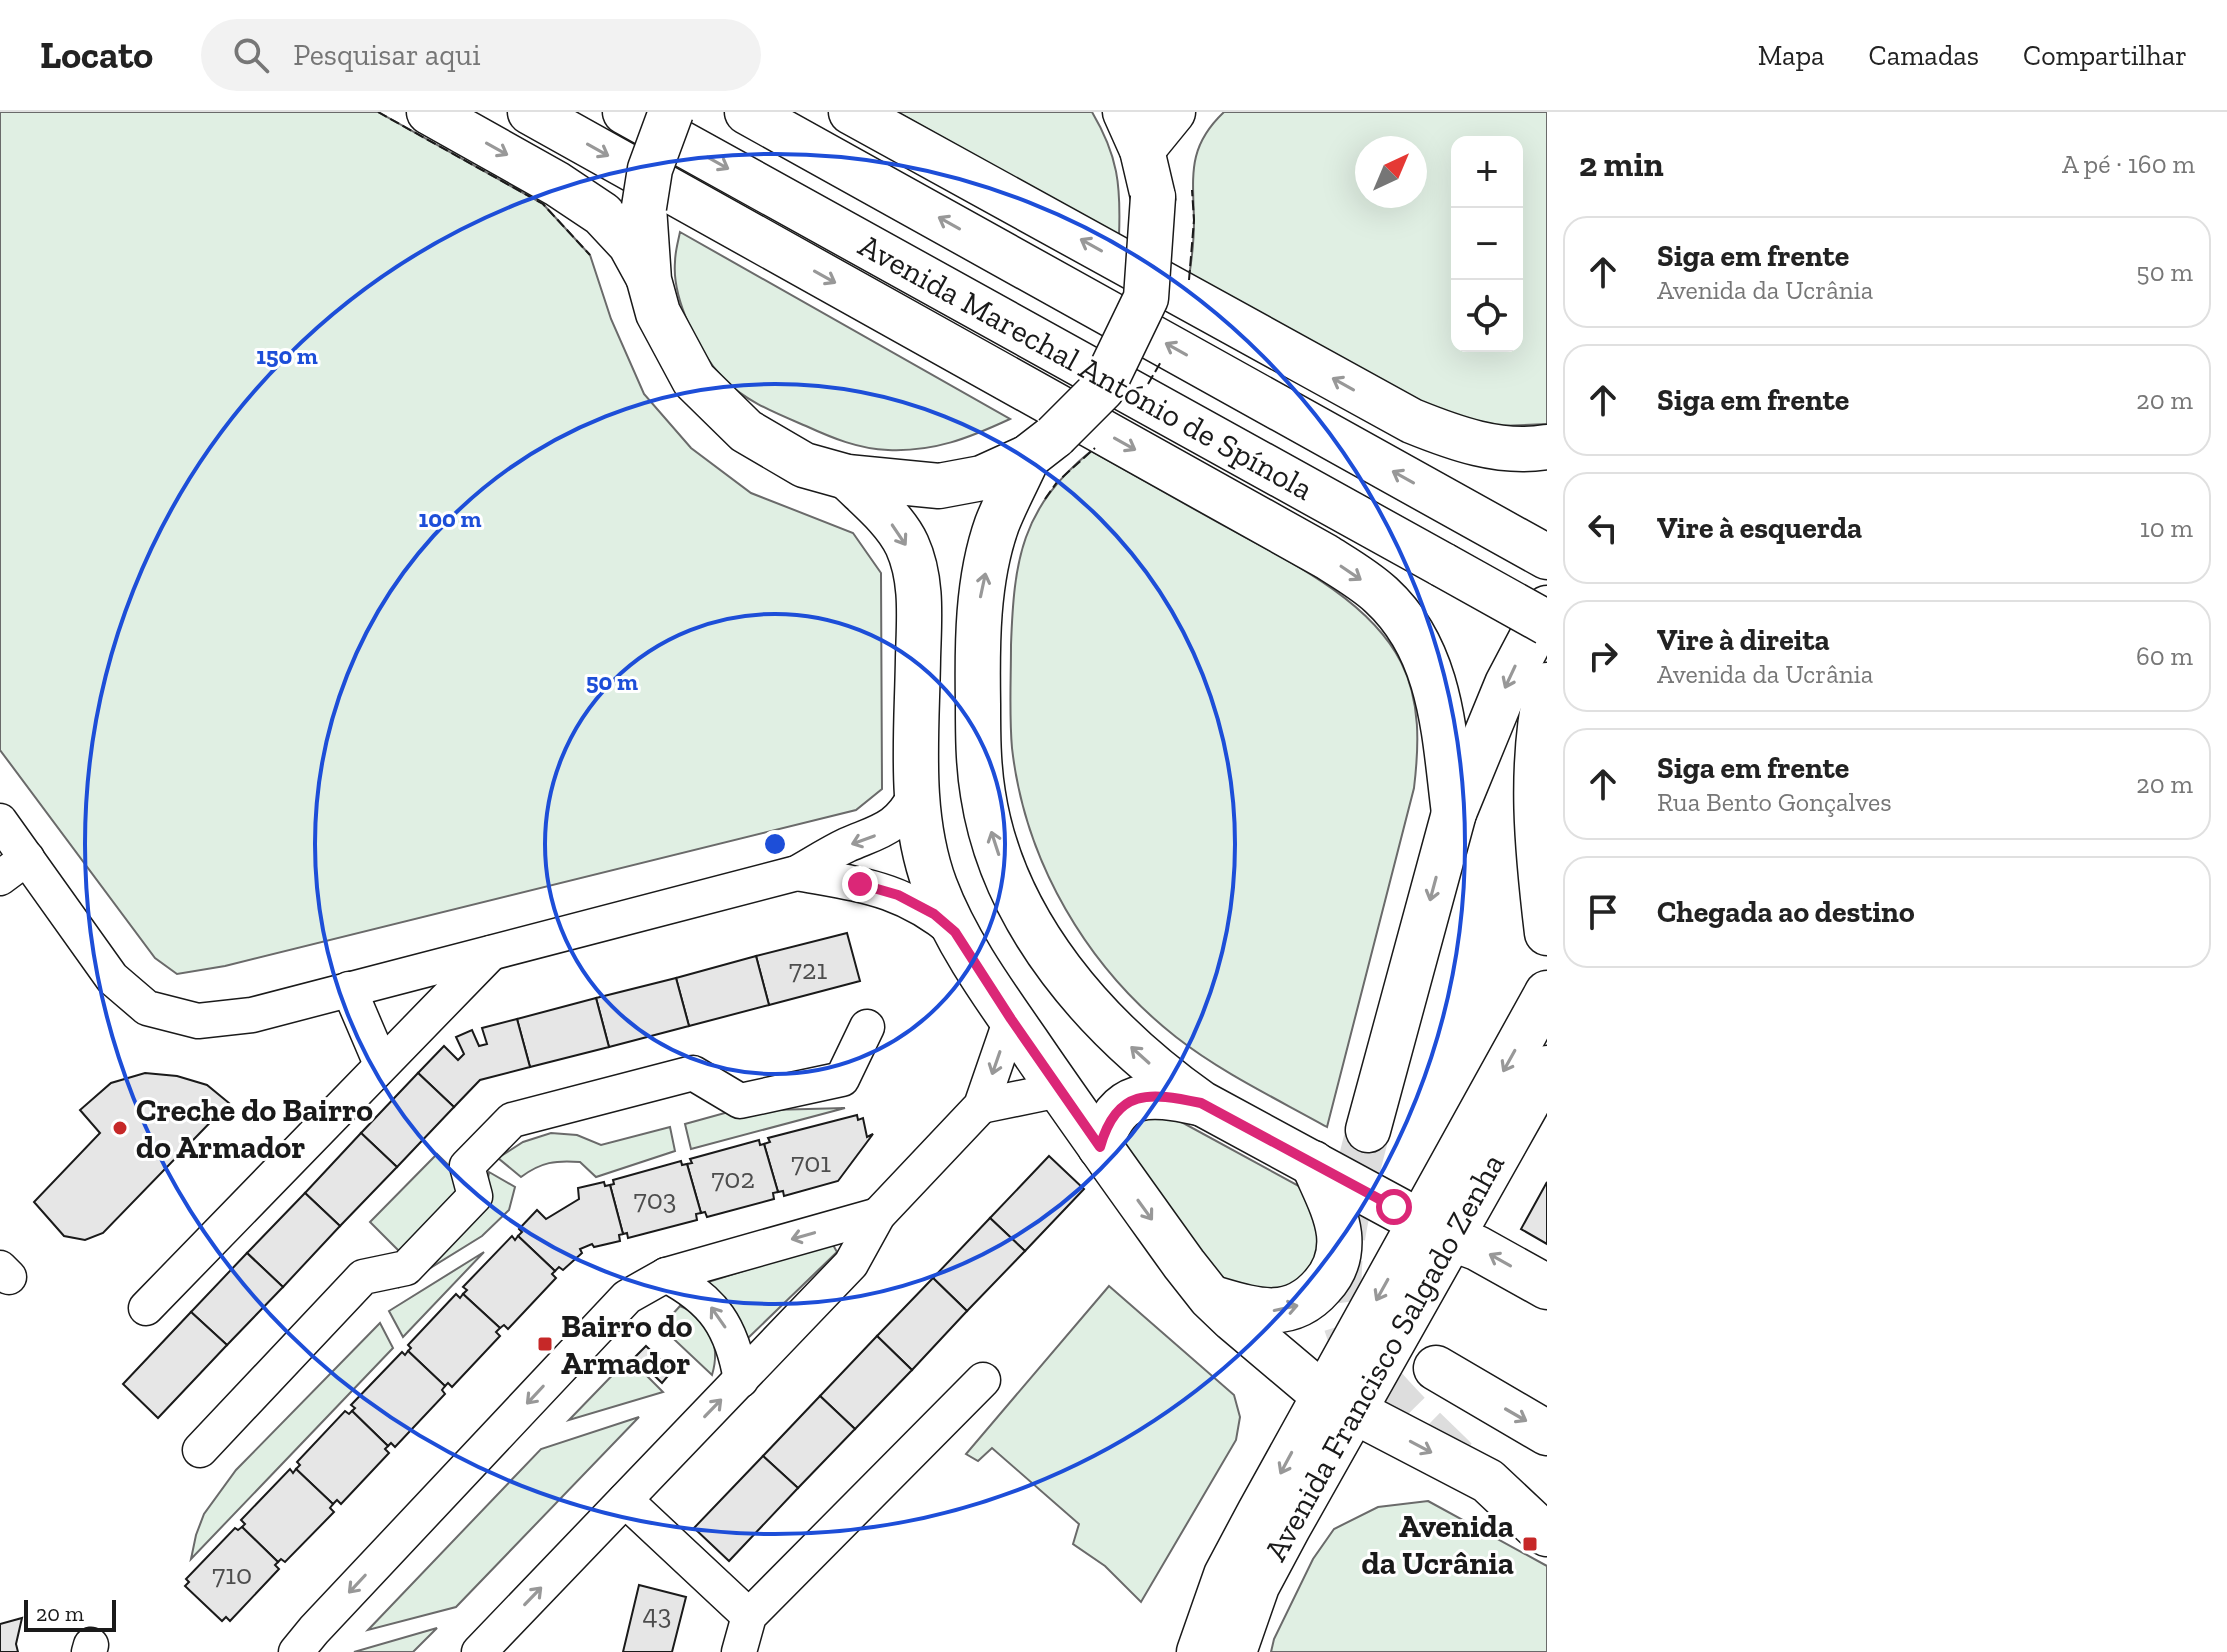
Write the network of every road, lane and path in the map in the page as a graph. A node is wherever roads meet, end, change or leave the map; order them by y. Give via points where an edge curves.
1 (429, 112) edge
2 (530, 112) edge
3 (625, 112) edge
4 (671, 112) edge
5 (747, 112) edge
6 (851, 112) edge
7 (1173, 112) edge
8 (1133, 131) edge
9 (649, 280) junction
10 (1041, 447) junction
11 (1547, 447) edge
12 (847, 477) junction
13 (1547, 557) edge
14 (1547, 608) edge
15 (1547, 623) edge
16 (1547, 685) edge
17 (916, 794) junction
18 (1454, 813) junction
19 (0, 821) edge
20 (27, 858) junction
21 (797, 873) junction
22 (0, 878) edge
23 (955, 932) junction
24 (1547, 933) edge
25 (492, 953) junction
26 (349, 989) junction
27 (1547, 993) edge
28 (1011, 1019) junction
29 (867, 1027) dead end
30 (381, 1064) junction
31 (1547, 1068) edge
32 (1059, 1090) junction
33 (1201, 1103) junction
34 (981, 1106) junction
35 (1368, 1130) tunnel mouth
36 (1100, 1147) junction
37 (1313, 1163) junction
38 (878, 1215) junction
39 (1435, 1230) junction
40 (666, 1275) junction
41 (1547, 1287) edge
42 (1210, 1297) junction
43 (146, 1308) dead end
44 (1436, 1368) dead end
45 (741, 1380) junction
46 (983, 1380) dead end
47 (1338, 1404) junction
48 (1547, 1433) edge
49 (200, 1450) dead end
50 (1488, 1481) junction
51 (625, 1500) junction
52 (1547, 1501) edge
53 (1547, 1534) edge
54 (749, 1616) junction
55 (296, 1652) edge
56 (479, 1652) edge
57 (739, 1652) edge
58 (1199, 1652) edge
59 (1234, 1652) edge

1 -> 9 main road via 602,214 630,244
2 -> 18 main road via 1325,556 1381,595 1403,619 1432,673
3 -> 15 main road, Avenida Marechal António de Spínola, bridge
4 - 9 main road, bridge via 650,169 644,207
13 -> 5 main road, Avenida Marechal António de Spínola
11 -> 6 main road via 1493,447 1412,421
7 - 8 main road
8 - 10 main road, bridge via 1153,197 1146,298 1102,389
9 - 12 main road via 658,313 694,380 746,431 804,465
10 - 12 main road via 982,478 939,486
33 -> 10 main road via 1114,1031 1062,971 1018,901 991,830 978,760 981,595 997,525
12 -> 17 main road via 893,525 906,544 917,579
14 -> 18 main road via 1507,684
16 - 24 main road via 1534,785
17 -> 21 street via 896,823
17 - 23 main road via 933,881
18 -> 35 main road
19 - 20 street
20 - 22 street
20 - 26 street via 112,978 147,1008 198,1021 252,1015
21 - 23 street via 898,895
21 - 25 street
23 - 28 main road
25 - 26 street
25 - 30 street
26 - 30 street
27 -> 39 main road, Avenida Francisco Salgado Zenha
28 - 32 main road
28 -> 34 street
29 - 49 street via 842,1079 740,1101 693,1073 512,1120 467,1166 475,1196 406,1268 363,1277
30 - 43 street
31 - 39 main road, Avenida Francisco Salgado Zenha
32 - 34 street
32 - 36 main road
33 - 36 main road via 1135,1098 1109,1120
33 - 37 main road
34 - 38 street
36 -> 42 main road
37 - 39 main road
42 -> 37 main road via 1281,1311 1308,1300 1329,1278 1338,1256 1338,1231
38 -> 40 street
38 - 45 street via 851,1264
41 -> 39 main road
39 - 47 main road, Avenida Francisco Salgado Zenha
45 -> 40 street via 736,1353 711,1305
40 -> 55 street via 627,1297
42 - 47 main road
44 -> 48 main road
51 -> 45 street
46 - 54 street
47 -> 50 main road
47 -> 58 main road, Avenida Francisco Salgado Zenha via 1226,1575
47 - 59 main road, Avenida Francisco Salgado Zenha via 1257,1586
50 - 52 main road
50 - 53 main road
51 - 54 street
56 -> 51 street
54 - 57 street

